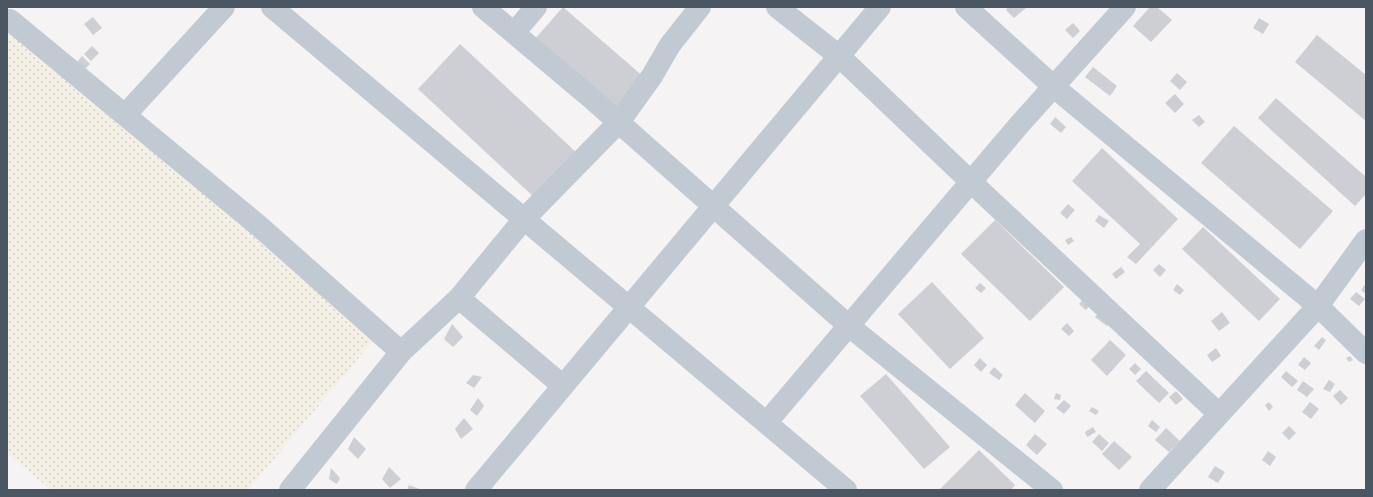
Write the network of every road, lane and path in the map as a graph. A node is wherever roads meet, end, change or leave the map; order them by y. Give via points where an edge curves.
1 (224, 7) edge
2 (272, 7) edge
3 (483, 7) edge
4 (536, 7) edge
5 (700, 7) edge
6 (777, 7) edge
7 (880, 7) edge
8 (966, 7) edge
9 (1125, 7) edge
10 (13, 18) edge
11 (514, 33) junction
12 (839, 56) junction
13 (1054, 86) junction
14 (125, 115) junction
15 (619, 122) junction
16 (971, 182) junction
17 (714, 206) junction
18 (524, 219) junction
19 (1366, 240) edge
20 (459, 298) junction
21 (1318, 306) junction
22 (629, 307) junction
23 (849, 326) junction
24 (401, 352) junction
25 (1366, 353) edge
26 (563, 386) junction
27 (1219, 414) junction
28 (767, 422) junction
29 (290, 490) edge
30 (476, 490) edge
31 (846, 490) edge
32 (1052, 490) edge
33 (1150, 490) edge

1 - 14 street
2 - 18 street
3 - 11 street
4 - 11 street
5 - 15 street via 670,45 652,76
6 - 12 street
7 - 12 street
8 - 13 street
9 - 13 street
10 - 14 street
11 - 15 street
12 - 16 street
12 - 17 street
13 - 16 street
13 - 21 street
14 - 24 street via 259,226
15 - 17 street
15 - 18 street
16 - 23 street
16 - 27 street
17 - 22 street
17 - 23 street
18 - 20 street
18 - 22 street
19 - 21 street
20 - 24 street
20 - 26 street
21 - 25 street
21 - 27 street
22 - 26 street
22 - 28 street
23 - 28 street
23 - 32 street
24 - 29 street
26 - 30 street
27 - 33 street
28 - 31 street

